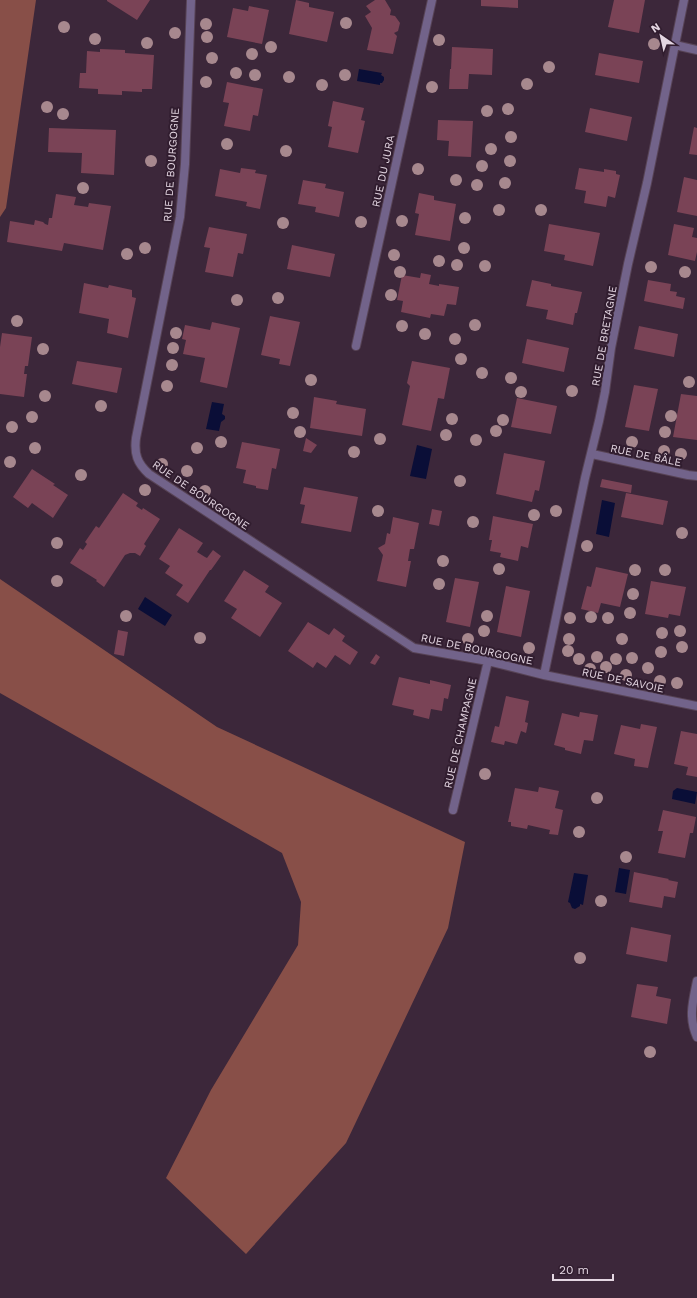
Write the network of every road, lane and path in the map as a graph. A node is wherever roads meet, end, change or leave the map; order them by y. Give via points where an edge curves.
1 (191, 0) edge
2 (432, 0) edge
3 (684, 0) edge
4 (675, 45) junction
5 (697, 50) edge
6 (356, 346) dead end
7 (592, 454) junction
8 (697, 476) edge
9 (488, 661) junction
10 (544, 675) junction
11 (697, 706) edge
12 (453, 810) dead end
13 (697, 981) edge
14 (697, 1037) edge

1 - 9 street, RUE DE BOURGOGNE via 185,164 180,217 136,438 136,454 140,465 149,474 414,648
2 - 6 street, RUE DU JURA
3 - 4 street, RUE DE BRETAGNE
4 - 5 street
4 - 7 street, RUE DE BRETAGNE via 647,184 626,271
7 - 8 street, RUE DE BÂLE
7 - 10 street, RUE DE BRETAGNE
9 - 10 street, RUE DE BOURGOGNE
9 - 12 street, RUE DE CHAMPAGNE
10 - 11 street, RUE DE SAVOIE
13 - 14 street via 691,1016

